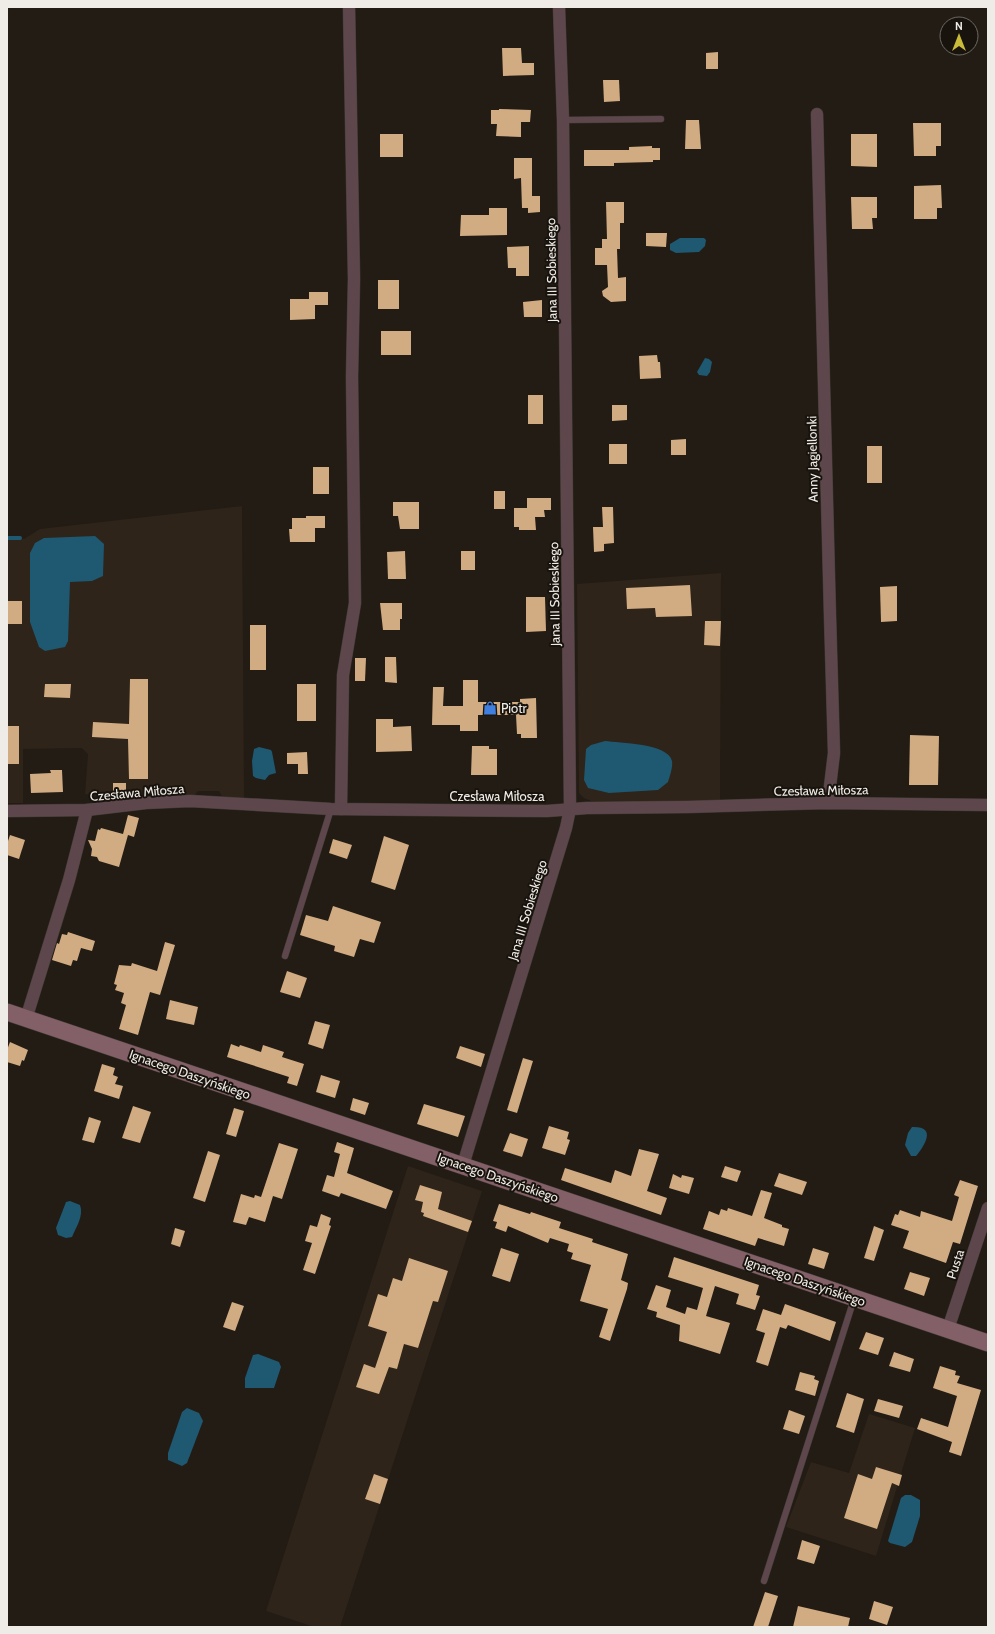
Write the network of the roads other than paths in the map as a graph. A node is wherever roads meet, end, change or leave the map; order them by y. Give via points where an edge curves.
1 (349, 7) edge
2 (559, 7) edge
3 (817, 114) dead end
4 (661, 119) dead end
5 (563, 120) junction
6 (828, 803) junction
7 (988, 805) edge
8 (336, 809) junction
9 (570, 809) junction
10 (87, 810) junction
11 (7, 811) edge
12 (285, 956) dead end
13 (7, 1012) edge
14 (26, 1019) junction
15 (463, 1165) junction
16 (988, 1208) edge
17 (855, 1297) junction
18 (948, 1329) junction
19 (988, 1343) edge
20 (764, 1581) dead end

1 - 8 street via 354,279 352,377 355,603 343,675
2 - 5 street, Jana III Sobieskiego
3 - 6 street, Anny Jagiellonki via 833,682 834,753
4 - 5 lane
5 - 9 street, Jana III Sobieskiego
6 - 7 street, Czesława Miłosza
6 - 9 street, Czesława Miłosza
8 - 9 street, Czesława Miłosza
8 - 10 street, Czesława Miłosza via 190,801
8 - 12 lane
9 - 15 street, Jana III Sobieskiego
10 - 11 street, Czesława Miłosza
10 - 14 street via 69,880
13 - 14 street, Ignacego Daszyńskiego
14 - 15 street, Ignacego Daszyńskiego
15 - 17 street, Ignacego Daszyńskiego
16 - 18 street, Pusta
17 - 18 street, Ignacego Daszyńskiego
17 - 20 lane
18 - 19 street, Ignacego Daszyńskiego

